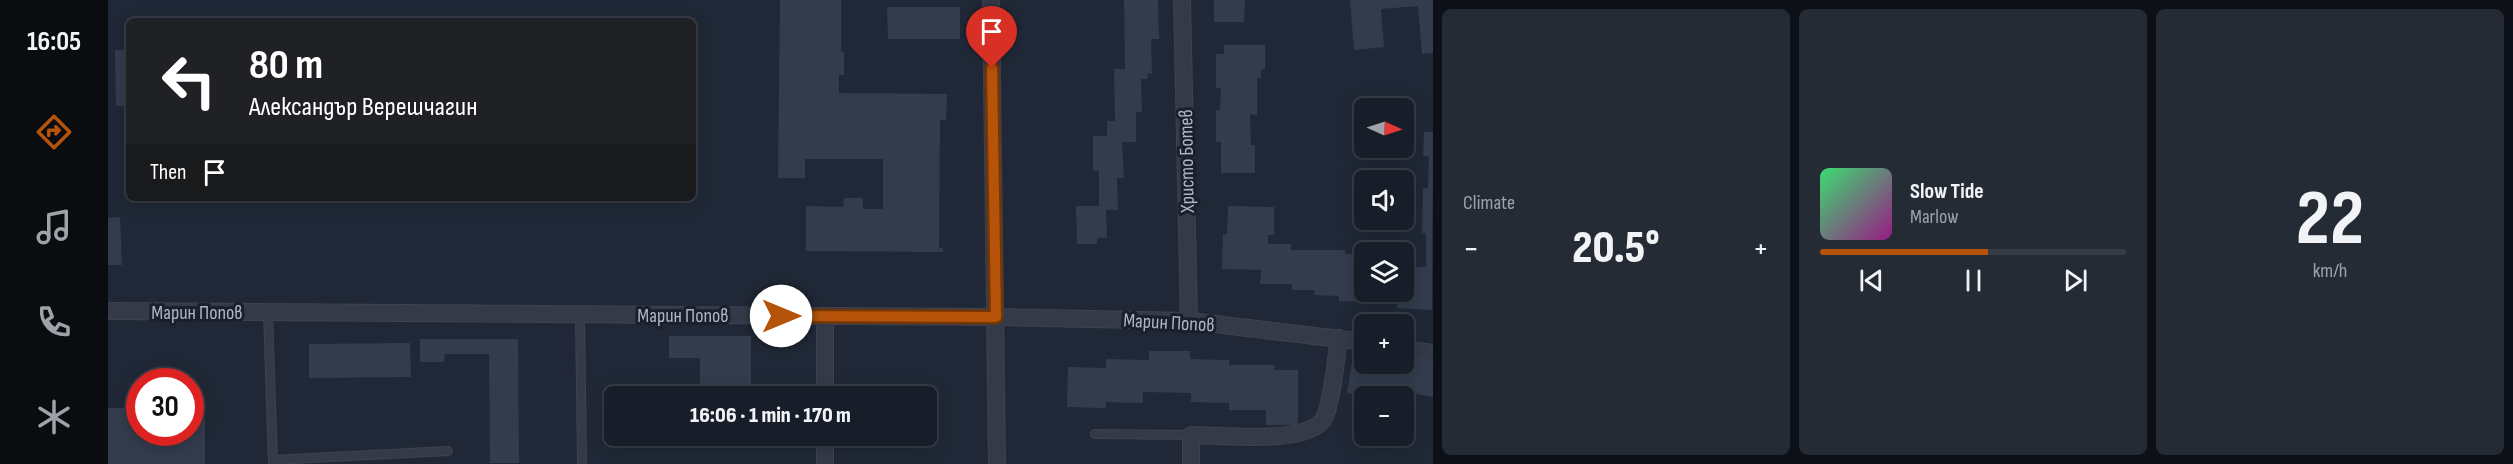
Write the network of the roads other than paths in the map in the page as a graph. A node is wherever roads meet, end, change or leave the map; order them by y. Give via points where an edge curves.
1 (991, 0) edge
2 (1182, 0) edge
3 (108, 311) edge
4 (268, 312) junction
5 (580, 314) junction
6 (825, 316) junction
7 (996, 317) junction
8 (1189, 321) junction
9 (1339, 338) junction
10 (1354, 340) edge
11 (1414, 350) edge
12 (1433, 353) edge
13 (825, 386) edge
14 (1095, 434) dead end
15 (1191, 435) junction
16 (825, 446) edge
17 (448, 452) dead end
18 (273, 462) edge
19 (582, 464) edge
20 (825, 464) edge
21 (997, 464) edge
22 (1191, 464) edge

1 - 7 street
2 - 8 street, Христо Ботев
3 - 4 street, Марин Попов
4 - 5 street, Марин Попов
4 - 18 lane
5 - 6 street, Марин Попов
5 - 19 lane
6 - 7 street, Марин Попов
6 - 13 street
7 - 8 street, Марин Попов
7 - 21 street
8 - 9 street, Марин Попов
9 - 10 street, Марин Попов
9 - 15 street via 1322,421 1285,437
11 - 12 street
14 - 15 lane
15 - 22 street
16 - 20 street
17 - 18 lane

